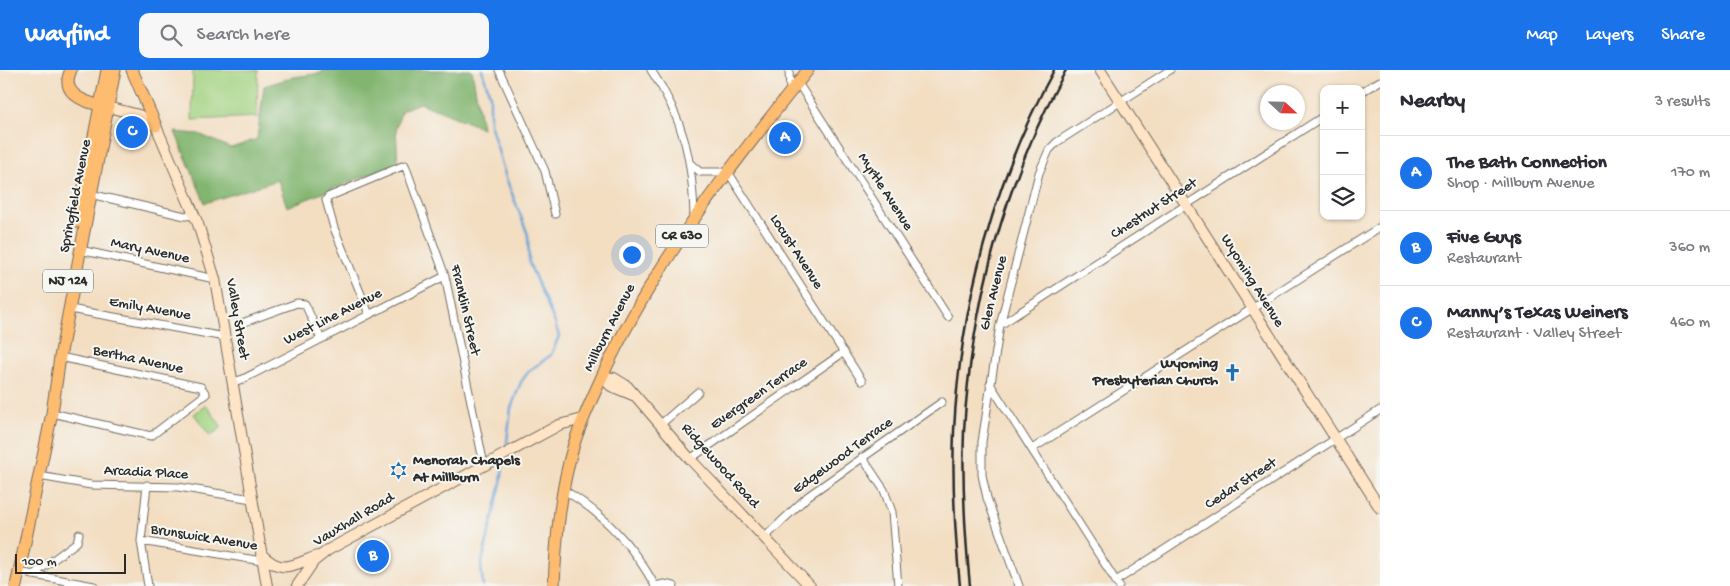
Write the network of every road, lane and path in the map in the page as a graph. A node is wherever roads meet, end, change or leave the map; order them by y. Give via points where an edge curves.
1 (72, 70) edge
2 (107, 70) edge
3 (115, 70) edge
4 (132, 70) edge
5 (499, 70) edge
6 (651, 70) edge
7 (789, 70) edge
8 (808, 70) edge
9 (1100, 70) edge
10 (1170, 70) edge
11 (1380, 81) edge
12 (798, 82) junction
13 (1365, 90) edge
14 (790, 92) junction
15 (1120, 102) junction
16 (104, 106) junction
17 (1320, 119) edge
18 (156, 126) junction
19 (691, 164) junction
20 (728, 172) junction
21 (90, 194) junction
22 (1186, 204) junction
23 (555, 214) dead end
24 (195, 215) junction
25 (694, 219) junction
26 (1380, 227) edge
27 (80, 250) junction
28 (445, 276) junction
29 (215, 279) junction
30 (70, 309) junction
31 (1252, 309) junction
32 (369, 314) junction
33 (948, 317) dead end
34 (242, 323) dead end
35 (1000, 325) junction
36 (224, 337) junction
37 (321, 339) junction
38 (844, 352) junction
39 (60, 357) junction
40 (602, 377) junction
41 (862, 381) dead end
42 (233, 382) junction
43 (990, 384) junction
44 (698, 392) dead end
45 (942, 402) dead end
46 (1380, 410) edge
47 (52, 413) junction
48 (583, 418) junction
49 (661, 424) junction
50 (1336, 439) junction
51 (1032, 449) junction
52 (862, 457) junction
53 (690, 458) junction
54 (484, 465) junction
55 (39, 476) junction
56 (147, 485) junction
57 (564, 490) junction
58 (252, 499) junction
59 (1380, 508) edge
60 (79, 534) dead end
61 (764, 538) junction
62 (140, 541) junction
63 (320, 555) junction
64 (262, 558) junction
65 (18, 572) junction
66 (34, 574) junction
67 (1117, 584) edge
68 (16, 586) edge
69 (94, 586) edge
70 (148, 586) edge
71 (267, 586) edge
72 (297, 586) edge
73 (554, 586) edge
74 (655, 586) edge
75 (674, 586) edge
76 (810, 586) edge
77 (898, 586) edge
78 (1020, 586) edge

1 - 16 main road via 68,82 73,95 82,101
2 - 16 main road, Springfield Avenue / NJ 124
3 - 16 main road, Springfield Avenue / NJ 124
4 - 18 main road
5 - 23 street via 544,171
6 - 19 street via 672,106
7 - 14 street
8 - 12 main road, Millburn Avenue / CR 630
9 - 15 main road, Wyoming Avenue
10 - 15 street, Glen Avenue
11 - 13 street
12 - 14 main road, Millburn Avenue / CR 630
12 - 33 street, Myrtle Avenue
14 - 20 main road, Millburn Avenue / CR 630
15 - 22 main road, Wyoming Avenue
15 - 35 street, Glen Avenue via 1057,142 1044,159
16 - 18 main road via 138,115
16 - 21 main road, Springfield Avenue / NJ 124
16 - 39 main road, Springfield Avenue / NJ 124 via 60,325
17 - 22 street, Chestnut Street
18 - 24 main road, Valley Street
19 - 20 street via 700,172
19 - 25 street
20 - 25 main road, Millburn Avenue / CR 630
20 - 38 street, Locust Avenue
21 - 24 street via 185,216
21 - 27 main road, Springfield Avenue / NJ 124
22 - 31 main road, Wyoming Avenue
22 - 35 street, Chestnut Street
24 - 29 main road, Valley Street
25 - 40 main road, Millburn Avenue / CR 630 via 649,285
26 - 31 street
27 - 29 street, Mary Avenue
27 - 30 main road, Springfield Avenue / NJ 124
28 - 32 street, West Line Avenue
28 - 32 street, Franklin Street via 405,165 328,197 326,200 334,228
28 - 54 street, Franklin Street
29 - 36 main road, Valley Street
30 - 36 street, Emily Avenue
30 - 39 main road, Springfield Avenue / NJ 124
31 - 50 main road, Wyoming Avenue
31 - 51 street
32 - 37 street, West Line Avenue
34 - 37 street via 296,303 305,304
35 - 43 street, Glen Avenue
36 - 42 main road, Valley Street
37 - 42 street, West Line Avenue
38 - 41 street, Locust Avenue
38 - 53 street, Evergreen Terrace
39 - 47 main road, Springfield Avenue / NJ 124
39 - 47 street, Bertha Avenue via 201,387 205,395 151,436
40 - 48 main road, Millburn Avenue / CR 630
40 - 49 main road, Ridgewood Road via 616,389 636,396
42 - 58 main road, Valley Street
43 - 51 street
43 - 78 street, Glen Avenue via 982,442 982,474 991,512
44 - 49 street
45 - 52 street, Edgewood Terrace
46 - 50 street, Cedar Street
47 - 55 main road, Springfield Avenue / NJ 124
48 - 54 main road, Vauxhall Road via 559,425
48 - 57 main road, Millburn Avenue / CR 630
49 - 53 main road, Ridgewood Road
50 - 59 main road, Wyoming Avenue
50 - 67 street, Cedar Street
51 - 67 street
52 - 61 street, Edgewood Terrace via 808,496
52 - 77 street via 884,490 892,512
53 - 61 main road, Ridgewood Road
54 - 63 main road, Vauxhall Road
55 - 56 street, Arcadia Place via 91,485
55 - 65 main road, Springfield Avenue / NJ 124
56 - 58 street, Arcadia Place
56 - 62 street
57 - 73 main road, Millburn Avenue / CR 630 via 556,538
57 - 74 street via 594,509 617,531 635,552
58 - 64 main road, Valley Street
60 - 66 street via 77,542
61 - 76 main road, Ridgewood Road
62 - 64 street, Brunswick Avenue
62 - 70 street
63 - 64 main road via 284,568
63 - 72 main road, Vauxhall Road
64 - 71 main road, Valley Street
65 - 66 street
65 - 68 main road, Springfield Avenue / NJ 124
66 - 69 street
74 - 75 street

